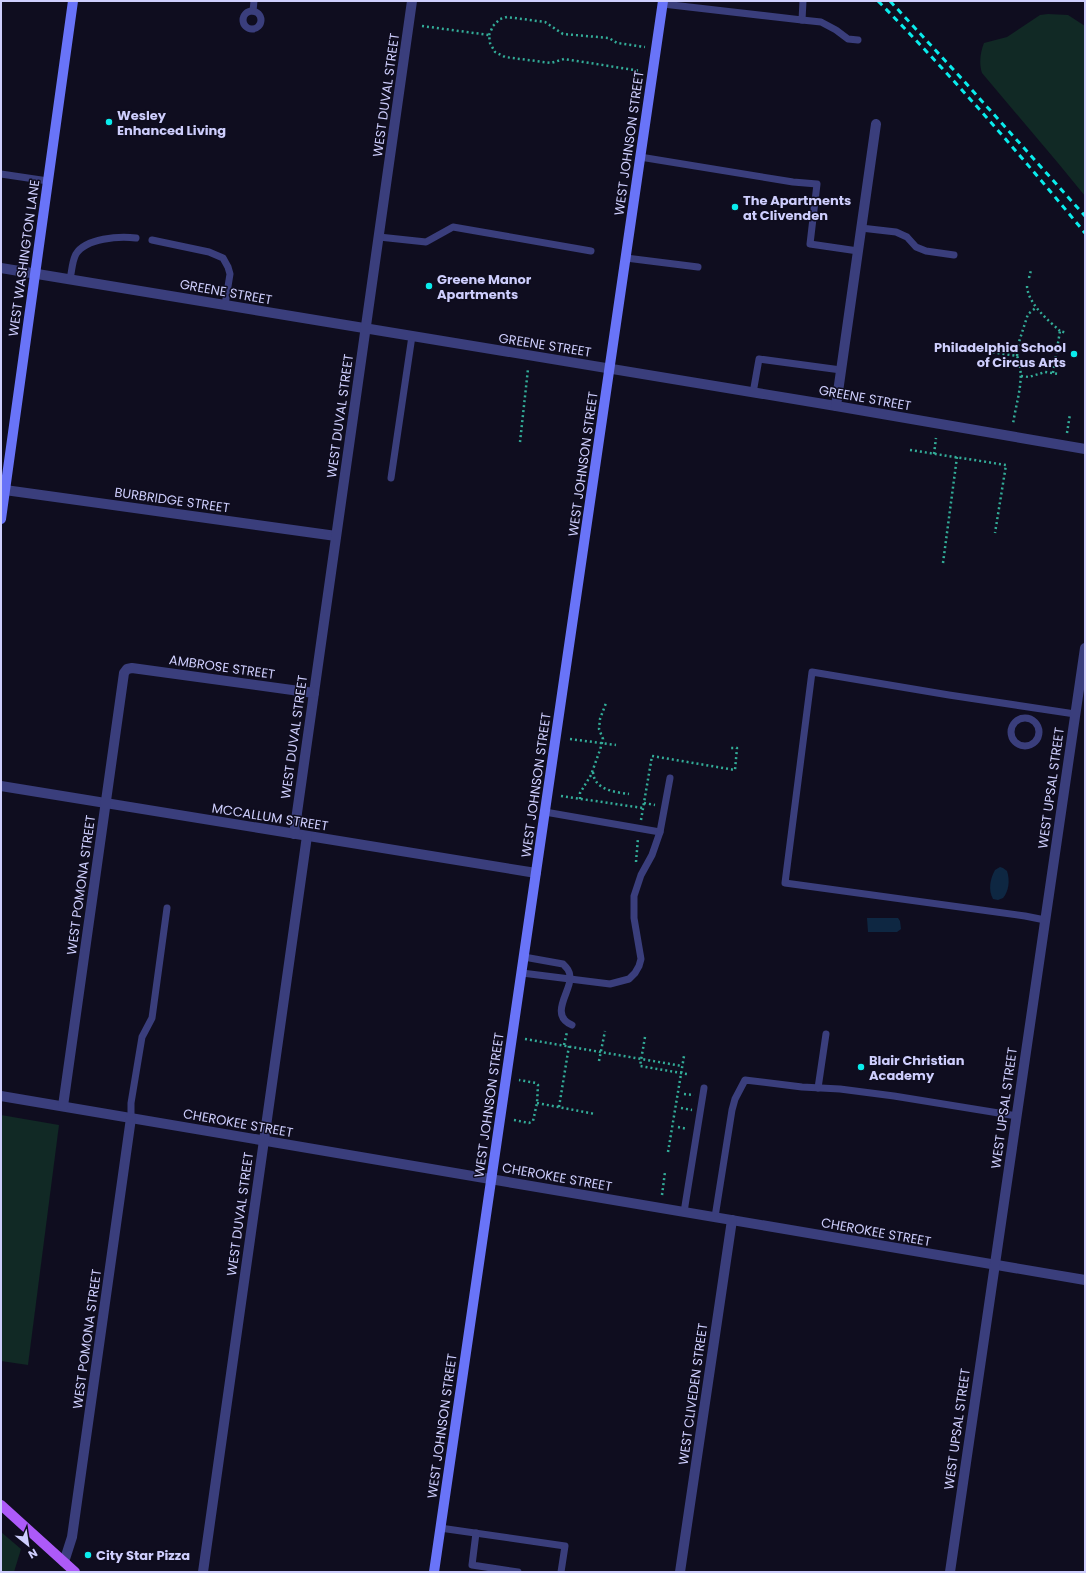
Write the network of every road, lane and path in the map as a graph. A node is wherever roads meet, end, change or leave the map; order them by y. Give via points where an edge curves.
1 (73, 1) edge
2 (254, 1) edge
3 (412, 1) edge
4 (803, 1) edge
5 (663, 3) edge
6 (253, 11) dead end
7 (802, 20) junction
8 (422, 26) dead end
9 (489, 35) junction
10 (858, 40) dead end
11 (645, 47) dead end
12 (642, 71) dead end
13 (876, 124) dead end
14 (640, 157) junction
15 (1, 174) edge
16 (48, 181) junction
17 (861, 228) junction
18 (379, 237) junction
19 (136, 238) dead end
20 (152, 240) dead end
21 (591, 251) dead end
22 (858, 251) junction
23 (954, 255) dead end
24 (626, 258) junction
25 (698, 267) dead end
26 (1, 268) edge
27 (1030, 270) dead end
28 (35, 273) junction
29 (1029, 278) dead end
30 (70, 279) junction
31 (1027, 286) dead end
32 (225, 305) junction
33 (1037, 307) junction
34 (366, 328) junction
35 (1060, 331) junction
36 (1067, 333) dead end
37 (412, 336) junction
38 (958, 348) dead end
39 (1016, 356) junction
40 (528, 369) dead end
41 (610, 369) junction
42 (841, 370) junction
43 (1053, 373) junction
44 (1059, 374) dead end
45 (1021, 376) junction
46 (753, 393) junction
47 (836, 406) junction
48 (1070, 414) dead end
49 (1012, 424) dead end
50 (1067, 433) dead end
51 (936, 438) dead end
52 (520, 442) dead end
53 (1085, 449) edge
54 (910, 450) dead end
55 (934, 454) junction
56 (957, 457) junction
57 (391, 478) dead end
58 (5, 490) junction
59 (1, 518) edge
60 (995, 533) dead end
61 (336, 536) junction
62 (943, 563) dead end
63 (1085, 648) edge
64 (127, 669) joint
65 (314, 693) junction
66 (606, 703) dead end
67 (1030, 707) junction
68 (1075, 714) junction
69 (1028, 718) junction
70 (570, 739) dead end
71 (602, 743) junction
72 (616, 745) dead end
73 (731, 748) dead end
74 (593, 770) junction
75 (670, 778) dead end
76 (1, 786) edge
77 (629, 794) dead end
78 (561, 796) dead end
79 (580, 799) junction
80 (106, 803) junction
81 (643, 808) junction
82 (545, 812) junction
83 (641, 822) dead end
84 (660, 832) junction
85 (294, 834) junction
86 (307, 836) junction
87 (638, 838) dead end
88 (635, 867) dead end
89 (536, 873) junction
90 (167, 908) dead end
91 (1045, 920) junction
92 (524, 957) junction
93 (522, 973) junction
94 (571, 979) junction
95 (572, 1026) dead end
96 (605, 1031) dead end
97 (826, 1034) dead end
98 (645, 1037) dead end
99 (525, 1039) dead end
100 (569, 1046) junction
101 (601, 1051) junction
102 (684, 1056) dead end
103 (641, 1059) junction
104 (599, 1061) dead end
105 (682, 1066) junction
106 (681, 1073) junction
107 (687, 1074) dead end
108 (519, 1080) dead end
109 (704, 1088) dead end
110 (818, 1088) junction
111 (1, 1096) edge
112 (537, 1103) junction
113 (63, 1106) junction
114 (559, 1107) junction
115 (595, 1114) dead end
116 (1017, 1116) junction
117 (131, 1118) junction
118 (514, 1120) dead end
119 (263, 1141) junction
120 (668, 1152) dead end
121 (665, 1172) dead end
122 (492, 1179) junction
123 (662, 1194) dead end
124 (684, 1212) junction
125 (715, 1218) junction
126 (732, 1220) junction
127 (995, 1265) junction
128 (1085, 1280) edge
129 (1, 1505) edge
130 (440, 1528) junction
131 (476, 1533) junction
132 (64, 1562) junction
133 (471, 1569) edge
134 (75, 1572) edge
135 (203, 1572) edge
136 (434, 1572) edge
137 (518, 1572) edge
138 (561, 1572) edge
139 (680, 1572) edge
140 (950, 1572) edge

1 - 16 street, WEST WASHINGTON LANE
2 - 6 lane
3 - 18 street, WEST DUVAL STREET
4 - 7 lane
5 - 7 lane
5 - 14 street, WEST JOHNSON STREET
7 - 10 lane via 821,22 848,39
8 - 9 path
9 - 11 path via 500,19 507,17 545,22 563,34 609,38
9 - 12 path via 495,52 505,57 551,63 564,59
13 - 17 street
14 - 22 lane via 817,184 810,244
14 - 24 street, WEST JOHNSON STREET
15 - 16 lane
16 - 28 street, WEST WASHINGTON LANE
17 - 22 street
17 - 23 lane via 896,232 926,251
18 - 21 lane via 426,242 453,227
18 - 34 street, WEST DUVAL STREET
19 - 30 lane via 125,236 105,239 82,248 74,259
20 - 32 lane via 209,252 223,258 230,274
22 - 42 street
24 - 25 lane
24 - 41 street, WEST JOHNSON STREET
26 - 28 street, GREENE STREET
27 - 29 path
28 - 30 street, GREENE STREET
28 - 58 street, WEST WASHINGTON LANE
30 - 32 street, GREENE STREET
31 - 33 path via 1029,296
32 - 34 street, GREENE STREET
33 - 35 path
33 - 39 path via 1028,314
34 - 37 street, GREENE STREET
34 - 61 street, WEST DUVAL STREET
35 - 36 path
35 - 43 path
37 - 41 street, GREENE STREET
37 - 57 lane
38 - 39 path
39 - 45 path
40 - 52 path
41 - 46 street, GREENE STREET
41 - 82 street, WEST JOHNSON STREET
42 - 46 lane via 759,359
42 - 47 street
43 - 44 path
43 - 45 path
45 - 49 path
46 - 47 street, GREENE STREET
47 - 53 street, GREENE STREET
48 - 50 path
51 - 55 path
54 - 55 path
55 - 56 path
56 - 60 path via 1006,465
56 - 62 path
58 - 59 street, WEST WASHINGTON LANE
58 - 61 street, BURBRIDGE STREET
61 - 65 street, WEST DUVAL STREET
63 - 68 street, WEST UPSAL STREET
64 - 65 street, AMBROSE STREET
64 - 80 street, WEST POMONA STREET via 124,673
65 - 85 street, WEST DUVAL STREET
66 - 71 path via 600,718
67 - 68 lane
67 - 69 lane
67 - 91 lane via 812,672 785,883
68 - 91 street, WEST UPSAL STREET
69 - 69 lane via 1036,722 1040,735 1036,743 1023,747 1013,739 1011,730 1015,722
70 - 71 path
71 - 72 path
71 - 74 path
73 - 81 path via 737,748 735,770 652,756
74 - 77 path via 593,777 598,785 613,792
74 - 79 path via 580,793
75 - 84 lane
76 - 80 street, MCCALLUM STREET
78 - 79 path
79 - 81 path
80 - 85 street, MCCALLUM STREET
80 - 113 street, WEST POMONA STREET
81 - 83 path
82 - 84 lane
82 - 89 street, WEST JOHNSON STREET
84 - 94 lane via 634,896 633,908 641,959 639,966 629,979 615,983
85 - 86 street, MCCALLUM STREET
86 - 89 street, MCCALLUM STREET
86 - 119 street, WEST DUVAL STREET
87 - 88 path
89 - 92 street, WEST JOHNSON STREET
90 - 117 lane via 152,1018 142,1037 131,1103
91 - 116 street, WEST UPSAL STREET
92 - 93 street, WEST JOHNSON STREET
92 - 94 lane via 563,964
93 - 94 lane
93 - 122 street, WEST JOHNSON STREET
94 - 95 lane via 561,1013 565,1021
96 - 101 path
97 - 110 lane
98 - 103 path
99 - 100 path
100 - 101 path
100 - 114 path
101 - 103 path
101 - 104 path
102 - 105 path
103 - 105 path
103 - 106 path via 640,1066
105 - 106 path
106 - 107 path
106 - 120 path
108 - 112 path via 538,1085
109 - 124 lane
110 - 116 lane via 894,1096
110 - 125 lane via 745,1080 732,1110
111 - 113 street, CHEROKEE STREET
112 - 114 path
112 - 118 path via 533,1121 529,1123
113 - 117 street, CHEROKEE STREET
114 - 115 path
116 - 127 street, WEST UPSAL STREET
117 - 119 street, CHEROKEE STREET
117 - 132 street, WEST POMONA STREET via 72,1537
119 - 122 street, CHEROKEE STREET
119 - 135 street, WEST DUVAL STREET
121 - 123 path
122 - 124 street, CHEROKEE STREET
122 - 130 street, WEST JOHNSON STREET
124 - 125 street, CHEROKEE STREET
125 - 126 street, CHEROKEE STREET
126 - 127 street, CHEROKEE STREET
126 - 139 street, WEST CLIVEDEN STREET
127 - 128 street, CHEROKEE STREET
127 - 140 street, WEST UPSAL STREET
129 - 132 main road
130 - 131 lane
130 - 136 street, WEST JOHNSON STREET
131 - 133 lane
131 - 138 lane via 565,1546
132 - 134 main road
133 - 137 lane

